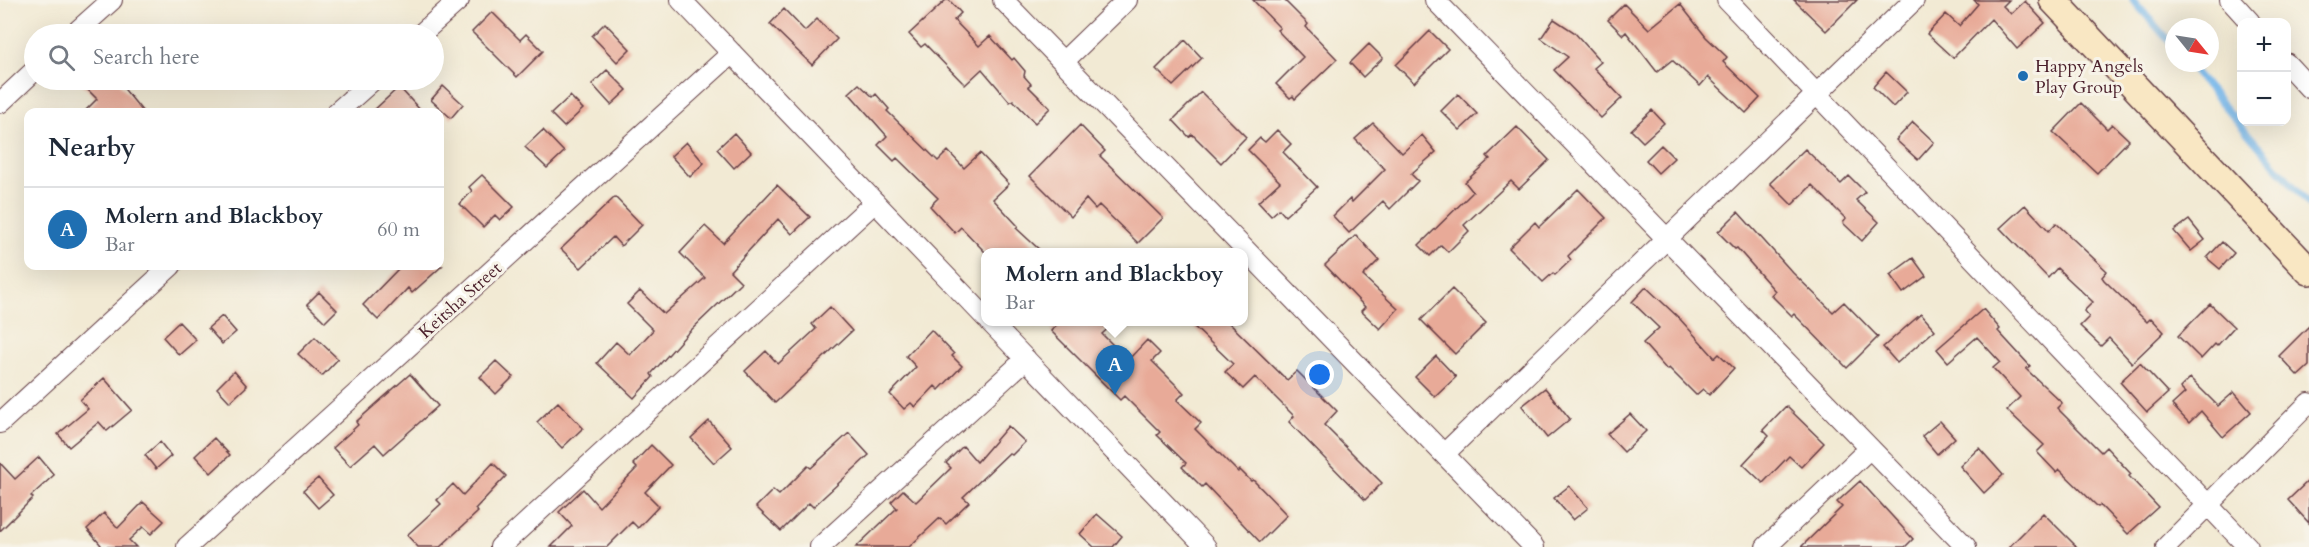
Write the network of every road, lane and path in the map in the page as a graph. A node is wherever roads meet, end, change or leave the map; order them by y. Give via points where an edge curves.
1 (112, 0) edge
2 (459, 0) edge
3 (681, 0) edge
4 (1003, 0) edge
5 (1127, 0) edge
6 (1435, 0) edge
7 (1727, 0) edge
8 (1914, 0) edge
9 (2053, 0) edge
10 (2230, 0) edge
11 (2246, 18) edge
12 (85, 24) edge
13 (433, 24) edge
14 (732, 53) junction
15 (1063, 62) junction
16 (2291, 68) edge
17 (24, 80) edge
18 (2309, 88) edge
19 (362, 90) edge
20 (1818, 93) junction
21 (0, 103) edge
22 (342, 108) edge
23 (875, 202) junction
24 (1668, 238) junction
25 (1244, 248) edge
26 (1248, 252) edge
27 (167, 270) edge
28 (2309, 271) edge
29 (981, 313) edge
30 (995, 326) edge
31 (1026, 359) junction
32 (2309, 403) edge
33 (0, 423) edge
34 (1870, 448) junction
35 (1444, 454) junction
36 (2209, 505) junction
37 (1199, 545) edge
38 (187, 547) edge
39 (500, 547) edge
40 (820, 547) edge
41 (1533, 547) edge
42 (1766, 547) edge
43 (1966, 547) edge
44 (2166, 547) edge
45 (2248, 547) edge

1 - 12 street
2 - 13 street
3 - 14 street
4 - 15 street
5 - 15 street
6 - 24 street
7 - 20 street
8 - 20 street
9 - 28 street
10 - 11 street
14 - 23 street
14 - 38 street, Keitsha Street
15 - 25 street
16 - 18 street
17 - 21 street
19 - 22 street
20 - 24 street
20 - 36 street
23 - 29 street
23 - 39 street
24 - 34 street
24 - 35 street
26 - 35 street
27 - 33 street
30 - 31 street
31 - 37 street
31 - 40 street
32 - 36 street
34 - 42 street
34 - 43 street
35 - 41 street
36 - 44 street
36 - 45 street

